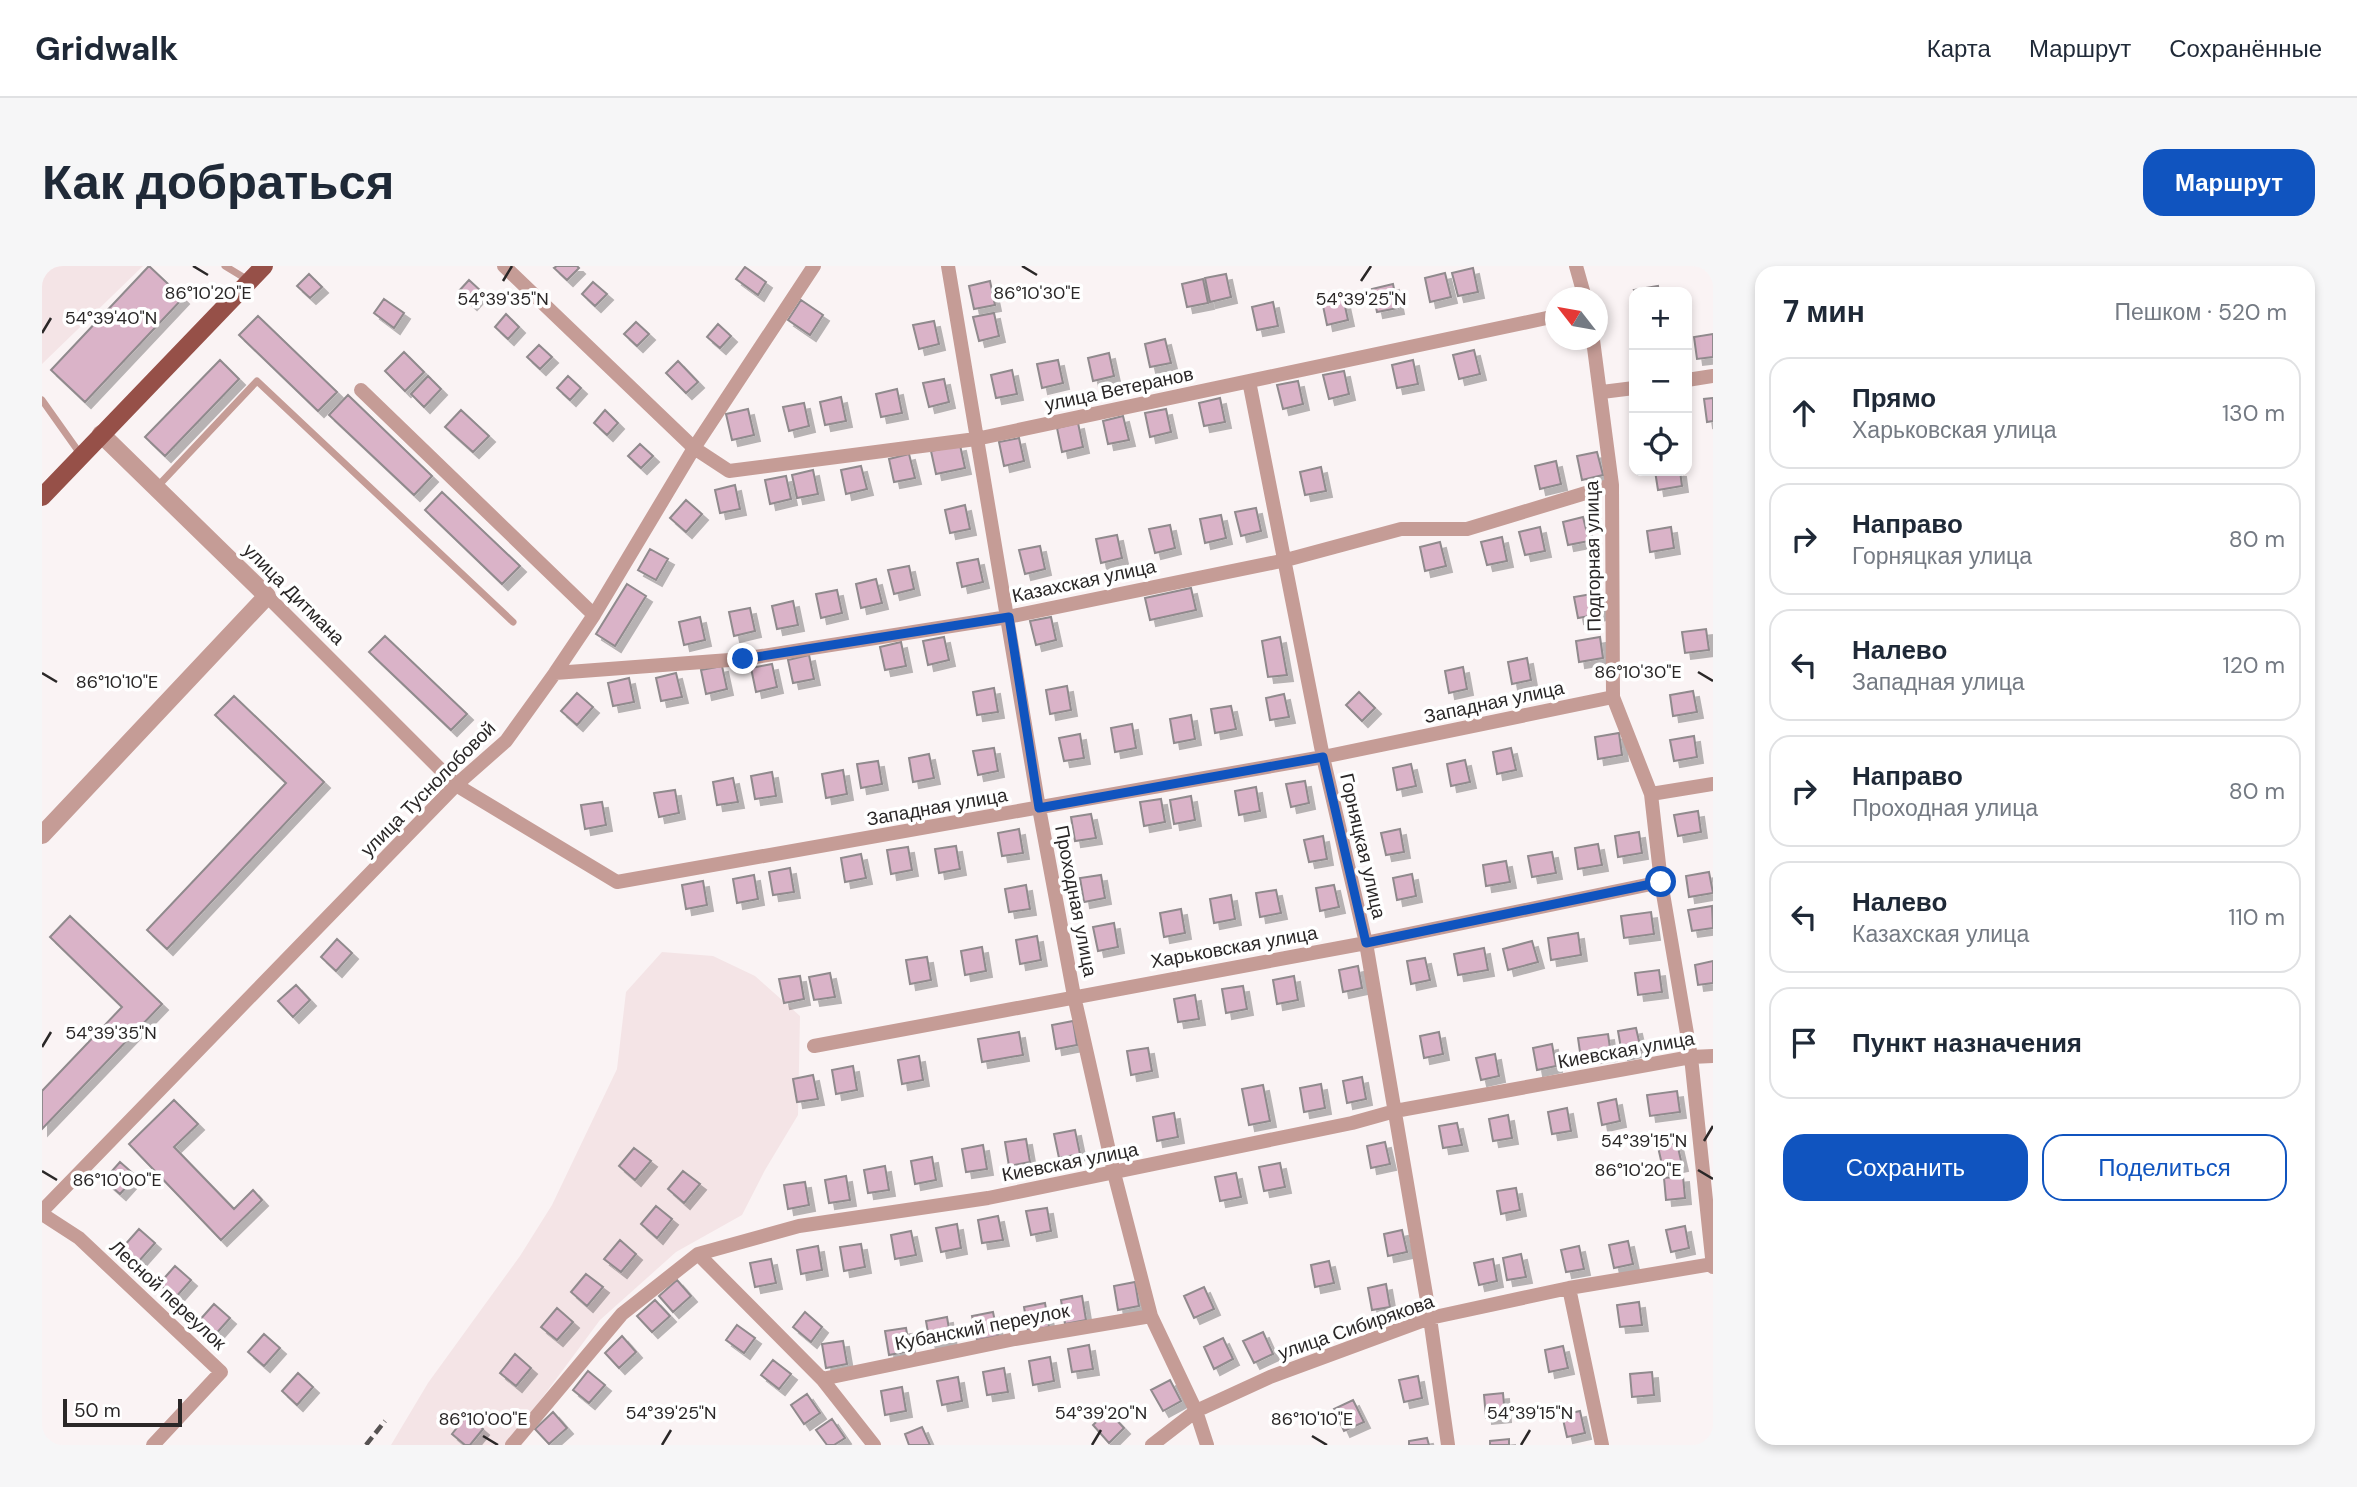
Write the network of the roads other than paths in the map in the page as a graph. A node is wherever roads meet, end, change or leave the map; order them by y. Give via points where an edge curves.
1 (225, 266) edge
2 (264, 266) edge
3 (504, 266) edge
4 (948, 266) edge
5 (1576, 266) edge
6 (807, 269) edge
7 (248, 281) junction
8 (1582, 287) edge
9 (1545, 318) edge
10 (1595, 350) edge
11 (1713, 376) edge
12 (1692, 379) edge
13 (1250, 381) junction
14 (1629, 389) edge
15 (361, 390) dead end
16 (1602, 392) junction
17 (42, 400) edge
18 (102, 435) junction
19 (976, 439) junction
20 (694, 448) junction
21 (81, 456) junction
22 (1612, 485) junction
23 (156, 488) junction
24 (42, 497) edge
25 (1286, 559) junction
26 (267, 596) junction
27 (594, 615) junction
28 (1009, 617) junction
29 (513, 622) dead end
30 (555, 673) junction
31 (1614, 697) junction
32 (1323, 757) junction
33 (1713, 784) edge
34 (456, 785) junction
35 (1651, 794) junction
36 (1039, 808) junction
37 (42, 835) edge
38 (1661, 882) junction
39 (1366, 943) junction
40 (1074, 996) junction
41 (814, 1046) dead end
42 (1713, 1056) edge
43 (1690, 1057) junction
44 (1395, 1111) junction
45 (1114, 1173) junction
46 (42, 1212) edge
47 (698, 1254) junction
48 (1713, 1265) edge
49 (1569, 1288) junction
50 (1151, 1316) junction
51 (1430, 1318) junction
52 (822, 1379) junction
53 (1196, 1411) junction
54 (153, 1445) edge
55 (512, 1445) edge
56 (874, 1445) edge
57 (1152, 1445) edge
58 (1207, 1445) edge
59 (1448, 1445) edge
60 (1601, 1445) edge

1 - 7 lane
2 - 7 main road
3 - 20 street, улица Ветеранов
4 - 19 street, Проходная улица
5 - 8 street
6 - 20 street, улица Туснолобовой
7 - 18 main road
9 - 13 street, улица Ветеранов
10 - 16 street, Подгорная улица
11 - 12 street
13 - 19 street, улица Ветеранов
13 - 25 street, Горняцкая улица
14 - 16 street
15 - 27 street
16 - 22 street, Подгорная улица
17 - 21 lane
18 - 21 main road
18 - 23 street, улица Дитмана
19 - 20 street, улица Ветеранов via 729,471
19 - 28 street, Проходная улица
20 - 27 street, улица Туснолобовой
21 - 24 main road
22 - 25 street, Казахская улица via 1467,529 1401,529
22 - 31 street, Подгорная улица
23 - 26 street, улица Дитмана
23 - 29 lane via 257,381
25 - 28 street, Казахская улица
25 - 32 street, Горняцкая улица
26 - 34 street, улица Дитмана
26 - 37 street
27 - 30 street, улица Туснолобовой
28 - 30 street, Казахская улица via 743,659
28 - 36 street, Проходная улица
30 - 34 street, улица Туснолобовой via 506,741
31 - 32 street, Западная улица
31 - 35 street, Подгорная улица
32 - 36 street, Западная улица
32 - 39 street, Горняцкая улица
33 - 35 street
34 - 36 street, Западная улица via 617,882
34 - 46 street, улица Туснолобовой
35 - 38 street, Подгорная улица
36 - 40 street, Проходная улица
38 - 39 street, Харьковская улица
38 - 43 street, Подгорная улица
39 - 40 street, Харьковская улица
39 - 44 street, Горняцкая улица
40 - 41 street, Харьковская улица
40 - 45 street, Проходная улица
42 - 43 street, Киевская улица
43 - 44 street, Киевская улица
43 - 48 street, Подгорная улица
44 - 45 street, Киевская улица
44 - 51 street, Горняцкая улица
45 - 47 street, Киевская улица via 988,1198 799,1226
45 - 50 street, Проходная улица
46 - 54 street, Лесной переулок via 79,1237 221,1372
47 - 52 street
47 - 55 street, Киевская улица via 622,1314
48 - 49 street, улица Сибирякова
49 - 51 street, улица Сибирякова
49 - 60 street
50 - 52 street, Кубанский переулок
50 - 53 street, Проходная улица
51 - 53 street, улица Сибирякова via 1270,1377
51 - 59 street, Горняцкая улица
52 - 56 street
53 - 57 street, улица Сибирякова
53 - 58 street, Проходная улица

